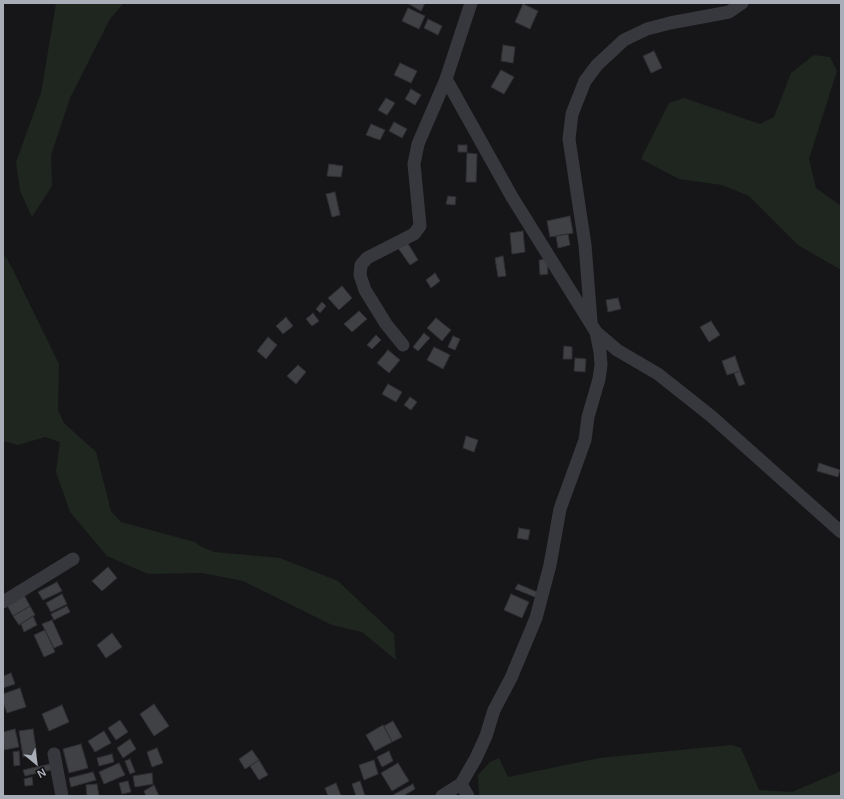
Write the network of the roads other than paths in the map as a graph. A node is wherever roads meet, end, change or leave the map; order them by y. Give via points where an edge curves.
1 (471, 3) edge
2 (742, 3) edge
3 (446, 78) junction
4 (593, 329) junction
5 (403, 345) dead end
6 (841, 532) edge
7 (73, 559) dead end
8 (3, 602) edge
9 (54, 754) dead end
10 (461, 784) junction
11 (62, 796) edge
12 (442, 796) edge
13 (468, 796) edge

1 - 3 street
2 - 4 street via 729,12 662,25 624,40 585,81 572,114 569,139 585,245
3 - 4 street via 512,197
3 - 5 street via 415,157 420,226 414,234 367,258 361,265 360,275 365,290 386,324
4 - 6 street via 617,350 658,374 712,416
4 - 10 street via 600,352 599,379 588,417 585,440 560,509 550,565 536,618 511,678 494,710 486,736
7 - 8 street
9 - 11 street
10 - 12 street
10 - 13 street

